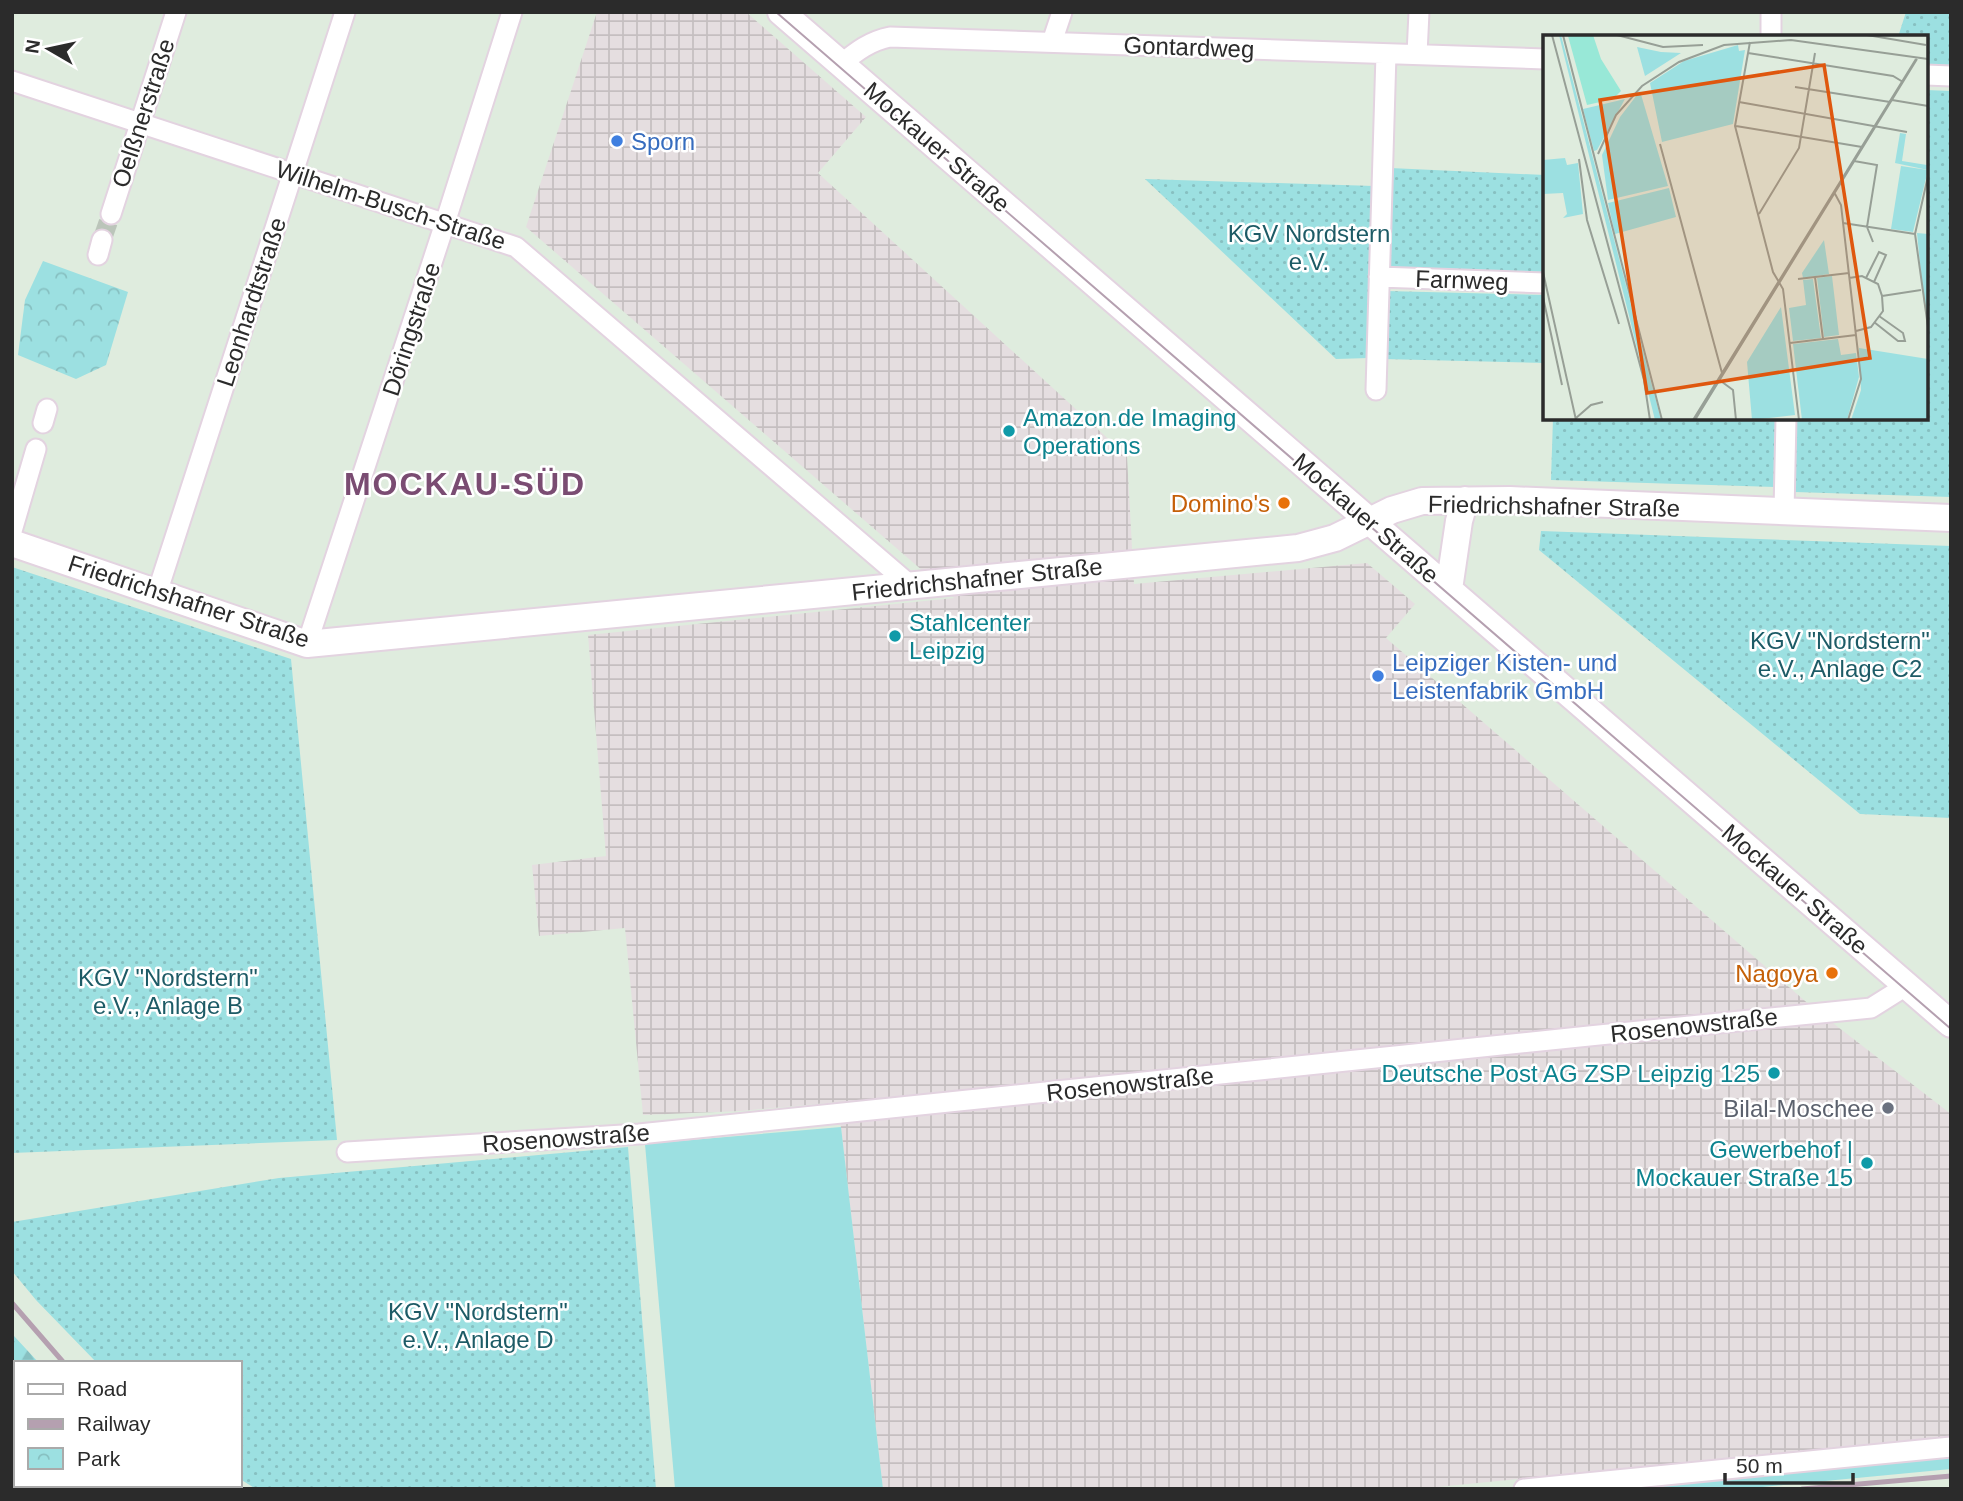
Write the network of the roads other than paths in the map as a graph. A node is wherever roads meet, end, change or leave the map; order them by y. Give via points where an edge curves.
1 (176, 12) edge
2 (345, 12) edge
3 (512, 12) edge
4 (782, 12) edge
5 (1062, 12) edge
6 (1419, 12) edge
7 (1771, 12) edge
8 (1771, 35) edge
9 (1052, 42) junction
10 (1386, 54) junction
11 (1417, 54) junction
12 (1543, 60) edge
13 (841, 64) junction
14 (1928, 75) edge
15 (1951, 76) edge
16 (12, 81) edge
17 (139, 122) junction
18 (292, 173) junction
19 (111, 214) tunnel mouth
20 (445, 223) junction
21 (1379, 277) junction
22 (1543, 283) edge
23 (1376, 390) dead end
24 (1786, 420) edge
25 (36, 449) dead end
26 (1465, 500) junction
27 (1784, 512) junction
28 (1951, 518) edge
29 (1369, 521) junction
30 (12, 531) edge
31 (12, 543) edge
32 (910, 585) junction
33 (1449, 589) junction
34 (157, 593) junction
35 (307, 644) junction
36 (1906, 986) junction
37 (1949, 1018) edge
38 (347, 1152) dead end
39 (1951, 1447) edge
40 (1524, 1489) edge

1 - 17 street, Oelßnerstraße
2 - 18 street, Leonhardtstraße
3 - 20 street, Döringstraße
4 - 13 main road, Mockauer Straße
5 - 9 street
6 - 11 street
7 - 8 street
9 - 10 street, Gontardweg
9 - 13 street, Gontardweg via 890,37 874,40
10 - 11 street, Gontardweg
10 - 21 street
11 - 12 street, Gontardweg
13 - 29 main road, Mockauer Straße
14 - 15 street
16 - 17 street, Wilhelm-Busch-Straße
17 - 18 street, Wilhelm-Busch-Straße
17 - 19 street, Oelßnerstraße
18 - 20 street, Wilhelm-Busch-Straße
18 - 34 street, Leonhardtstraße
20 - 32 street, Wilhelm-Busch-Straße via 516,247
20 - 35 street, Döringstraße
21 - 22 street, Farnweg
21 - 23 street
24 - 27 street
25 - 30 street
26 - 27 main road, Friedrichshafner Straße
26 - 29 main road, Friedrichshafner Straße via 1422,502
26 - 33 main road
27 - 28 main road, Friedrichshafner Straße
29 - 32 main road, Friedrichshafner Straße via 1335,538 1298,548
29 - 33 main road, Mockauer Straße
31 - 34 main road, Friedrichshafner Straße
32 - 35 main road, Friedrichshafner Straße
33 - 36 main road, Mockauer Straße
34 - 35 main road, Friedrichshafner Straße
36 - 37 main road, Mockauer Straße
36 - 38 street, Rosenowstraße via 1871,1009 639,1134
39 - 40 street

